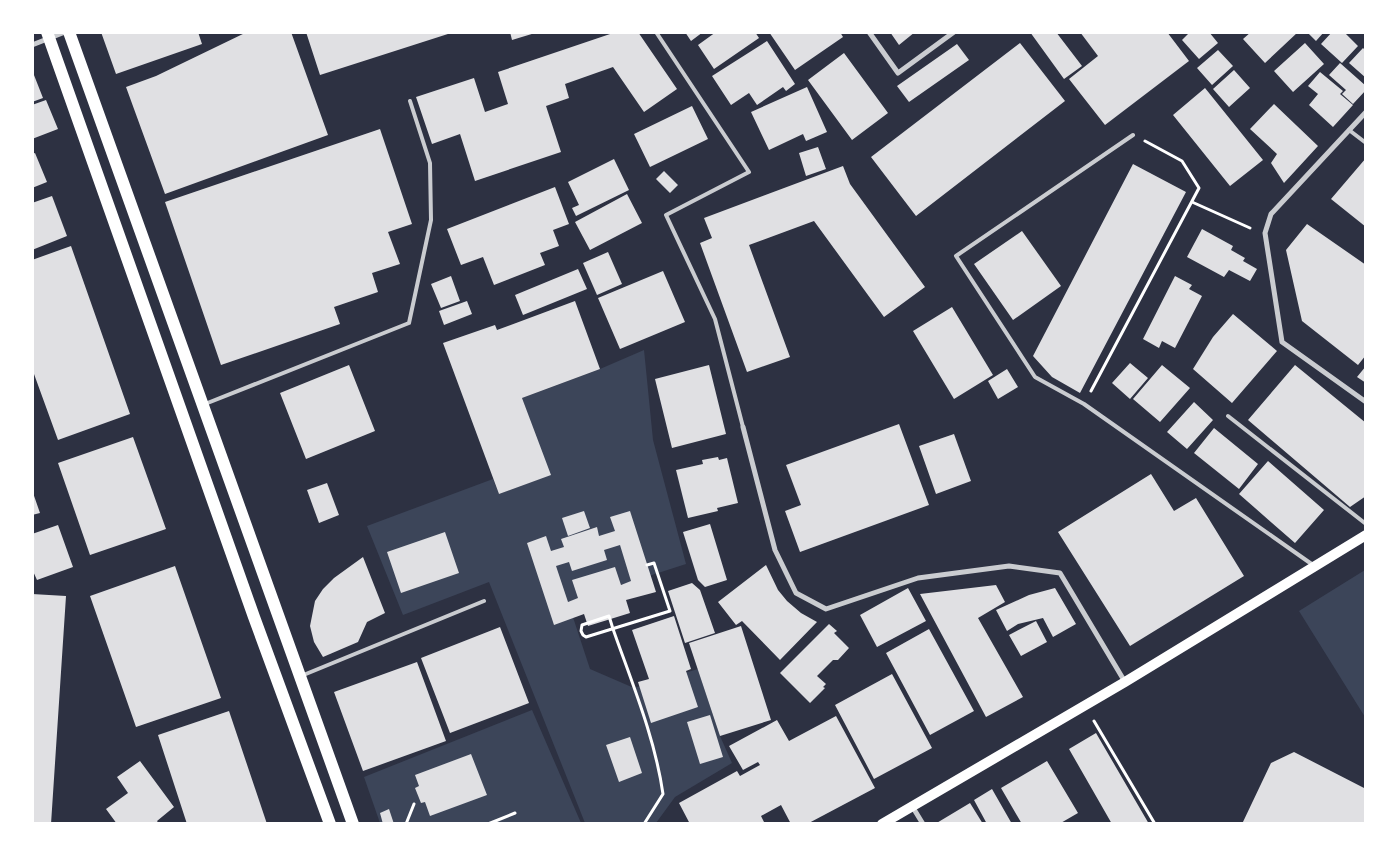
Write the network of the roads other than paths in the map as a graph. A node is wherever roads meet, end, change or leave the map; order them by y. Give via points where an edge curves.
1 (65, 32) edge
2 (69, 32) edge
3 (656, 32) edge
4 (868, 32) edge
5 (954, 32) edge
6 (48, 36) edge
7 (32, 44) edge
8 (410, 101) dead end
9 (1366, 112) edge
10 (1349, 130) junction
11 (1133, 135) road end
12 (1366, 143) edge
13 (1366, 402) edge
14 (203, 405) junction
15 (1228, 416) dead end
16 (744, 427) joint
17 (1366, 524) edge
18 (1366, 535) edge
19 (1315, 566) junction
20 (484, 601) dead end
21 (299, 676) junction
22 (1125, 682) junction
23 (912, 806) junction
24 (330, 824) edge
25 (353, 824) edge
26 (882, 824) edge
27 (923, 824) edge

1 - 6 street
2 - 14 main road
3 - 16 lane via 749,172 666,215 715,319
4 - 5 street via 898,73
6 - 7 street
6 - 24 main road
8 - 14 lane via 430,164 431,220 409,323
9 - 10 street
10 - 12 lane
10 - 13 street via 1271,214 1265,235 1282,342
11 - 19 lane via 956,256 1036,377 1084,404
14 - 21 main road
15 - 17 lane
16 - 22 street via 775,550 796,593 826,610 918,578 1009,566 1060,573
18 - 19 main road
19 - 22 main road
20 - 21 lane
21 - 25 main road
22 - 23 main road
23 - 26 main road
23 - 27 street

